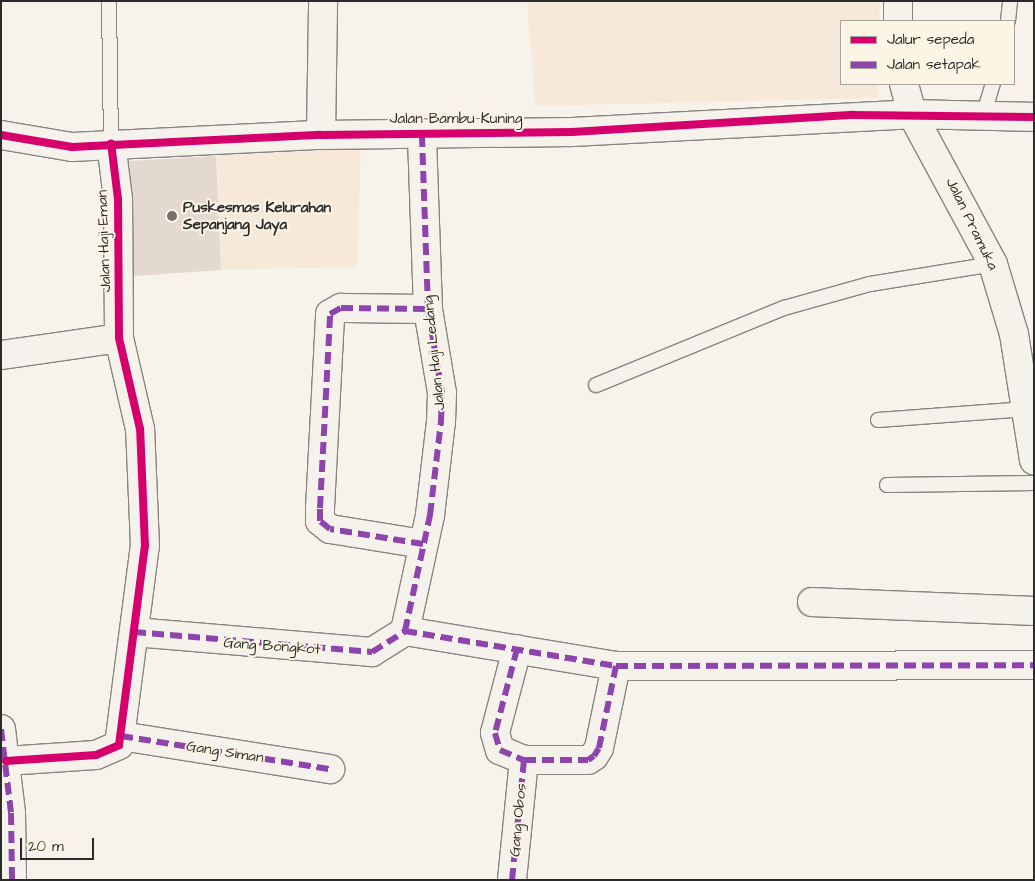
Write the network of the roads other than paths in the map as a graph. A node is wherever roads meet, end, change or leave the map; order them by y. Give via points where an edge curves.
1 (109, 1) edge
2 (323, 1) edge
3 (898, 1) edge
4 (1010, 1) edge
5 (898, 20) edge
6 (1008, 20) edge
7 (904, 85) edge
8 (993, 85) edge
9 (912, 114) junction
10 (983, 116) junction
11 (1034, 117) edge
12 (422, 133) junction
13 (1, 135) edge
14 (321, 135) junction
15 (111, 144) junction
16 (993, 264) junction
17 (428, 309) junction
18 (119, 338) junction
19 (1, 355) edge
20 (596, 385) dead end
21 (1028, 409) junction
22 (878, 420) dead end
23 (1034, 460) edge
24 (1034, 483) edge
25 (886, 485) dead end
26 (422, 544) junction
27 (812, 602) dead end
28 (1034, 611) edge
29 (405, 631) junction
30 (134, 632) junction
31 (517, 649) junction
32 (1034, 665) edge
33 (616, 666) junction
34 (120, 736) junction
35 (3, 743) edge
36 (524, 760) junction
37 (330, 769) dead end
38 (12, 880) edge
39 (512, 880) edge

1 - 15 lane
2 - 14 street
3 - 5 street
4 - 6 lane
7 - 9 street, Jalan Pramuka
8 - 10 lane
9 - 10 street, Jalan Bambu Kuning
9 - 12 street, Jalan Bambu Kuning via 572,132
9 - 16 street, Jalan Pramuka
10 - 11 street, Jalan Bambu Kuning
12 - 14 street, Jalan Bambu Kuning
12 - 17 street, Jalan Haji Ledang
13 - 15 street, Jalan Bambu Kuning via 52,146
14 - 15 street, Jalan Bambu Kuning
15 - 18 street, Jalan Haji Eman via 118,199
16 - 20 lane via 870,284 784,308
16 - 21 street, Jalan Pramuka via 1014,334
17 - 26 street, Jalan Haji Ledang via 442,393 435,476
17 - 26 street via 341,308 330,314 320,508 320,521 330,529
18 - 19 street
18 - 30 street, Jalan Haji Eman via 140,429 145,546
21 - 22 lane
21 - 23 street, Jalan Pramuka
24 - 25 lane
26 - 29 street, Jalan Haji Ledang
27 - 28 street
29 - 30 street, Gang Bongkot via 372,652
29 - 31 street
30 - 34 street, Jalan Haji Eman
31 - 33 street
31 - 36 street via 495,733 500,750
32 - 33 street
33 - 36 street via 600,748 594,756 588,760
34 - 35 street via 113,750 96,756
34 - 37 street, Gang Siman
35 - 38 street
36 - 39 street, Gang Obos

